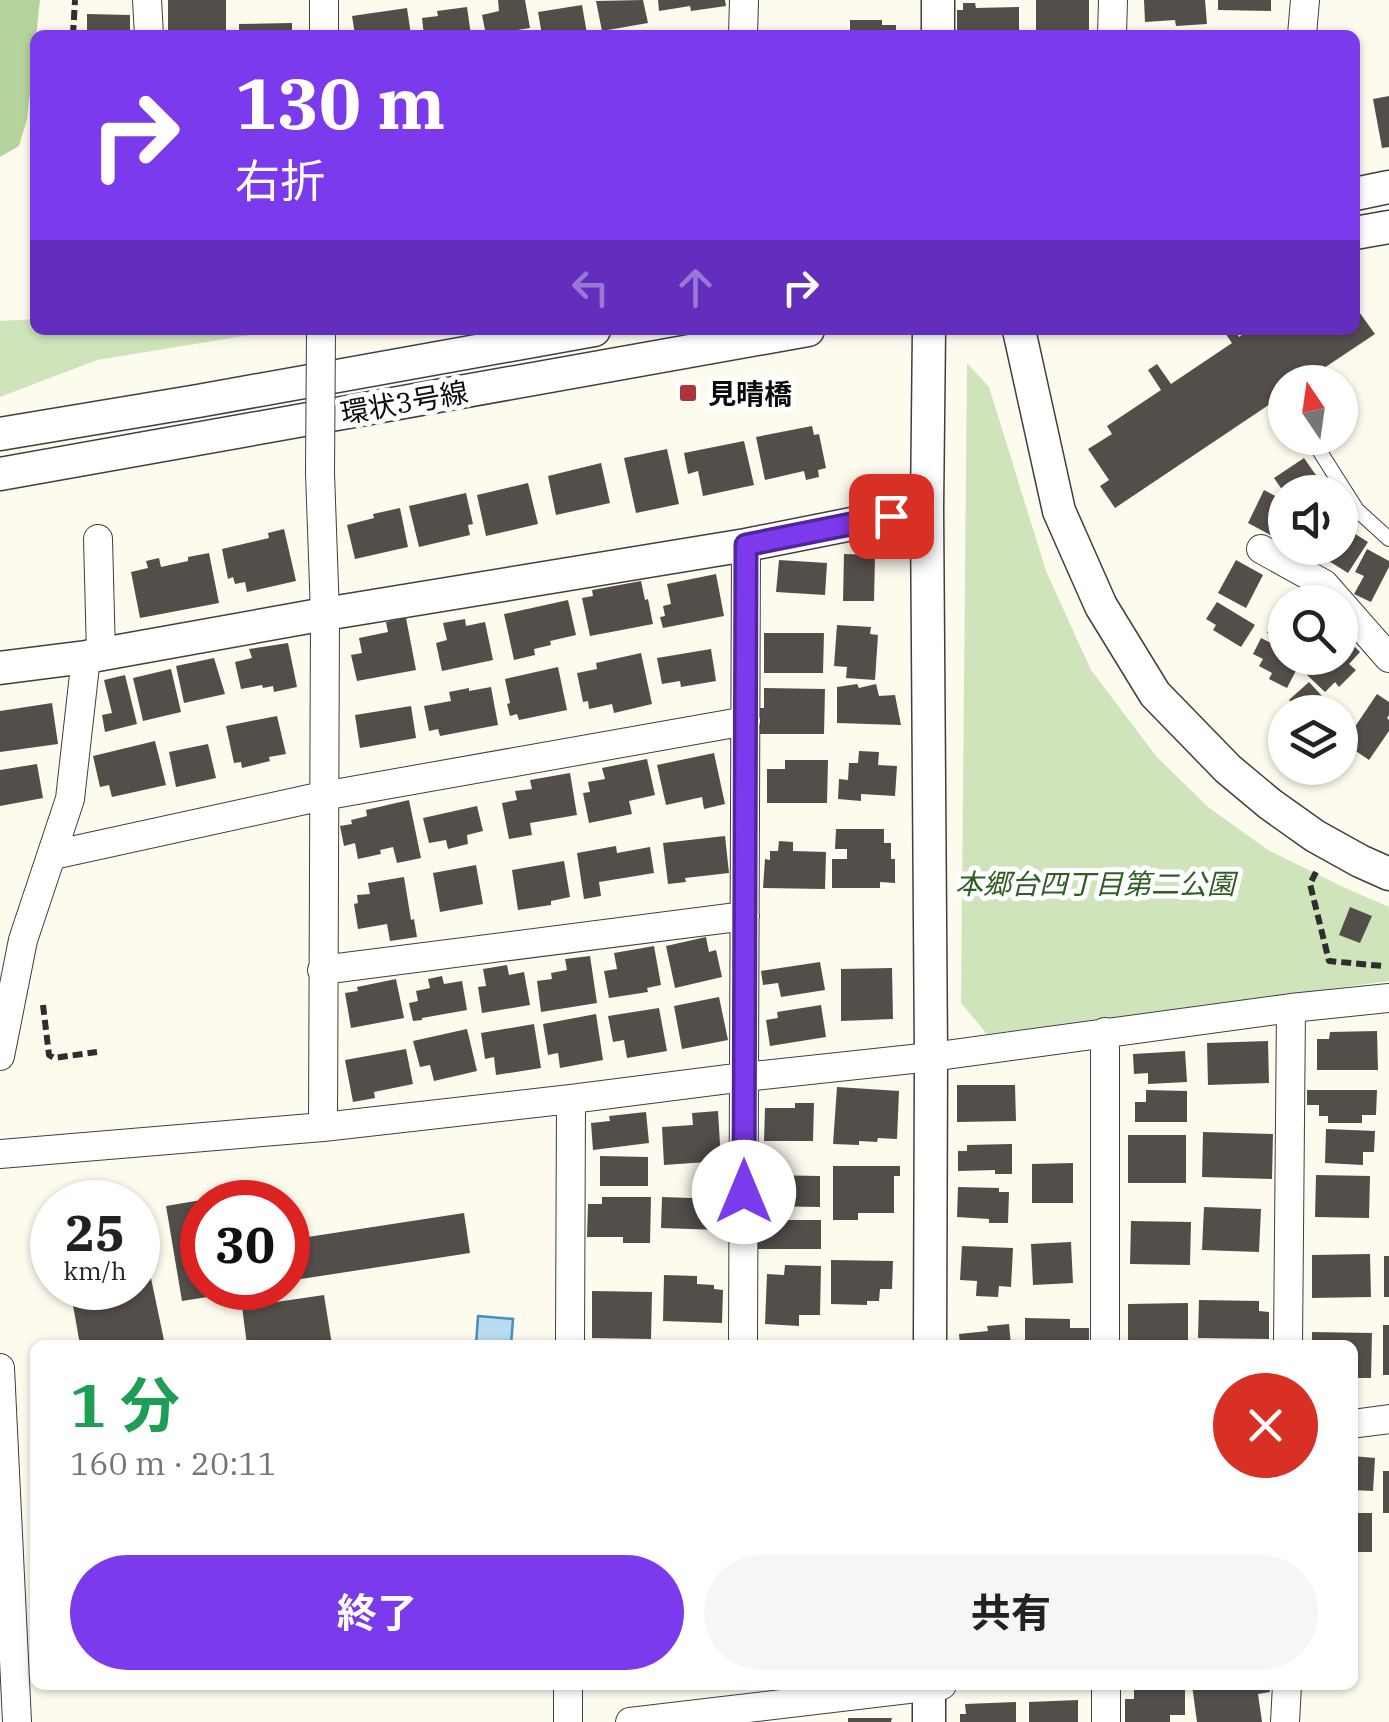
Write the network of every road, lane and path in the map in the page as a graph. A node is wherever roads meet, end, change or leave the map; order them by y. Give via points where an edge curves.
1 (75, 0) edge
2 (147, 0) edge
3 (324, 0) edge
4 (744, 0) edge
5 (938, 0) edge
6 (1113, 0) edge
7 (1306, 0) edge
8 (73, 30) edge
9 (148, 30) edge
10 (324, 30) edge
11 (744, 30) edge
12 (938, 30) edge
13 (1112, 30) edge
14 (1303, 30) edge
15 (1389, 188) edge
16 (1360, 193) edge
17 (1389, 226) edge
18 (1360, 232) edge
19 (321, 335) edge
20 (566, 335) edge
21 (780, 335) edge
22 (929, 335) edge
23 (1020, 335) edge
24 (0, 434) edge
25 (1322, 455) edge
26 (0, 474) edge
27 (927, 509) junction
28 (98, 539) dead end
29 (1389, 539) edge
30 (746, 545) junction
31 (1261, 549) dead end
32 (325, 614) junction
33 (93, 656) junction
34 (1389, 658) edge
35 (0, 668) edge
36 (746, 721) junction
37 (323, 796) junction
38 (53, 855) junction
39 (1319, 868) dead end
40 (1389, 874) edge
41 (745, 916) junction
42 (1389, 966) edge
43 (322, 970) junction
44 (1389, 998) edge
45 (42, 1002) dead end
46 (1290, 1008) junction
47 (1105, 1032) junction
48 (97, 1052) dead end
49 (0, 1056) edge
50 (931, 1056) junction
51 (744, 1077) junction
52 (572, 1099) junction
53 (323, 1127) junction
54 (0, 1154) edge
55 (570, 1340) edge
56 (743, 1340) edge
57 (930, 1340) edge
58 (1106, 1340) edge
59 (1288, 1340) edge
60 (0, 1368) edge
61 (1389, 1418) edge
62 (1358, 1423) edge
63 (568, 1690) edge
64 (893, 1690) edge
65 (933, 1690) edge
66 (1106, 1690) edge
67 (1287, 1690) edge
68 (741, 1705) edge
69 (16, 1722) edge
70 (568, 1722) edge
71 (630, 1722) edge
72 (929, 1722) edge
73 (1106, 1722) edge
74 (1284, 1722) edge

1 - 8 path
2 - 9 street
3 - 10 street
4 - 11 street
5 - 12 street
6 - 13 street
7 - 14 street
15 - 16 street
17 - 18 street
19 - 32 street, bridge
20 - 24 street, 環状3号線
21 - 26 street, 環状3号線
22 - 27 street
23 - 40 street via 1059,511 1101,606 1155,694 1270,804
25 - 29 lane via 1357,510
27 - 30 street
27 - 50 street
28 - 33 street
30 - 32 street
30 - 36 street
31 - 34 street via 1324,584
32 - 33 street
32 - 37 street
33 - 35 street
33 - 38 street via 70,798
36 - 37 street
36 - 41 street
37 - 38 street
37 - 43 street
38 - 49 street via 23,940
39 - 42 path via 1310,884 1329,961
41 - 43 street
41 - 51 street
43 - 53 street
44 - 46 street
45 - 48 path via 50,1055
46 - 47 street
46 - 59 street
47 - 50 street
47 - 58 street
50 - 51 street
50 - 57 street
51 - 52 street
51 - 56 street
52 - 53 street
52 - 55 street
53 - 54 street
60 - 69 street
61 - 62 street
63 - 70 street
64 - 68 street
65 - 72 street
66 - 73 street
67 - 74 street
68 - 71 street

